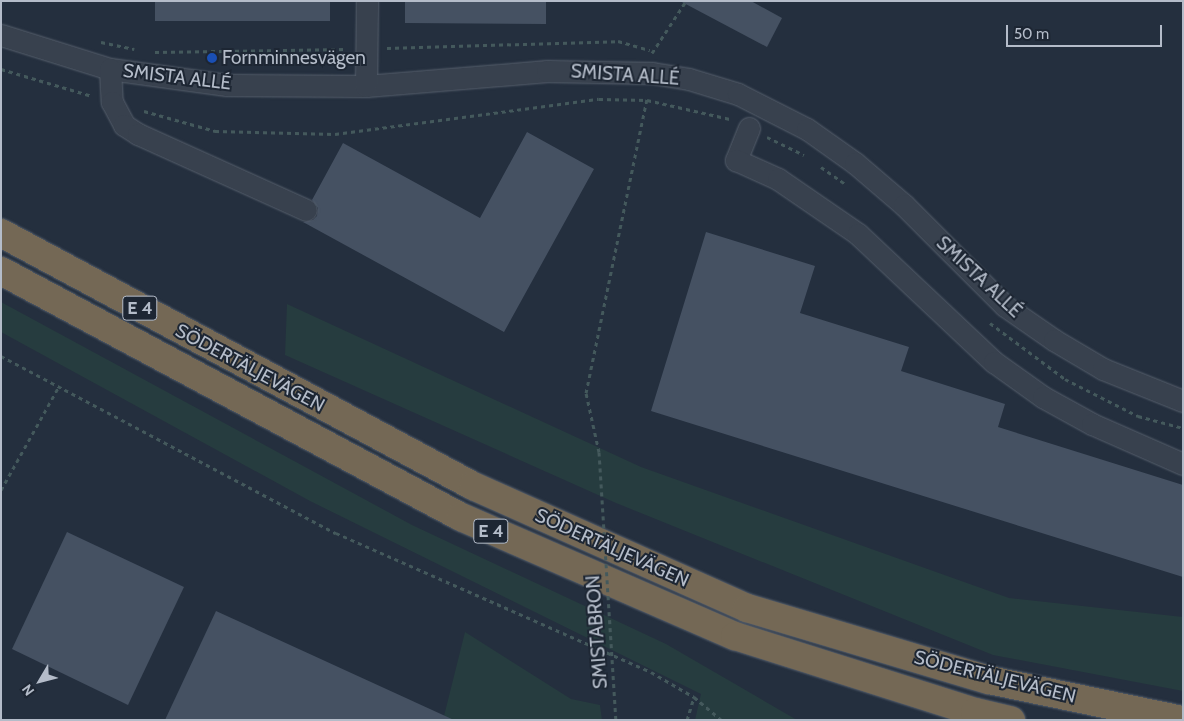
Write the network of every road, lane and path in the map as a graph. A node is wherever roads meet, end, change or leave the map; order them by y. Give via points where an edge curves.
1 (367, 1) edge
2 (686, 1) edge
3 (1, 35) edge
4 (92, 40) dead end
5 (367, 48) junction
6 (140, 50) dead end
7 (653, 51) junction
8 (150, 53) dead end
9 (1, 69) edge
10 (110, 69) junction
11 (652, 73) junction
12 (366, 86) junction
13 (647, 100) junction
14 (112, 102) junction
15 (749, 128) junction
16 (809, 158) dead end
17 (816, 164) dead end
18 (854, 190) dead end
19 (306, 210) dead end
20 (1, 232) edge
21 (1, 271) edge
22 (984, 317) dead end
23 (1, 356) edge
24 (58, 388) junction
25 (1183, 401) edge
26 (1183, 428) edge
27 (1183, 464) edge
28 (1, 490) edge
29 (694, 697) junction
30 (616, 720) edge
31 (687, 720) edge
32 (721, 720) edge
33 (1011, 720) edge
34 (1182, 720) edge

1 - 5 street
2 - 7 path
3 - 10 street, SMISTA ALLÉ
4 - 6 path
5 - 7 path via 618,41
5 - 8 path
5 - 12 street
7 - 11 path, SMISTABRON
9 - 14 path
10 - 12 street, SMISTA ALLÉ via 227,85
10 - 14 street
11 - 12 street, SMISTA ALLÉ via 547,71
11 - 13 path, SMISTABRON
11 - 25 street, SMISTA ALLÉ via 689,79 738,94 807,129 856,163 904,205 1005,306 1103,369
13 - 14 path via 599,100 335,134 215,131
13 - 15 path via 727,117
13 - 30 path, SMISTABRON, bridge via 586,393 599,452
14 - 19 street via 124,125 138,134
15 - 16 path
15 - 27 street via 736,160 778,180 858,234 994,362 1043,397 1092,424
17 - 18 path
20 - 34 highway, SÖDERTÄLJEVÄGEN / E 4 via 473,486 747,608 989,680
21 - 33 highway, SÖDERTÄLJEVÄGEN / E 4 via 461,518 735,636 975,712
22 - 26 path via 1065,379 1138,416
23 - 24 path
24 - 28 path
24 - 29 path via 336,533 651,672
29 - 31 path
29 - 32 path

